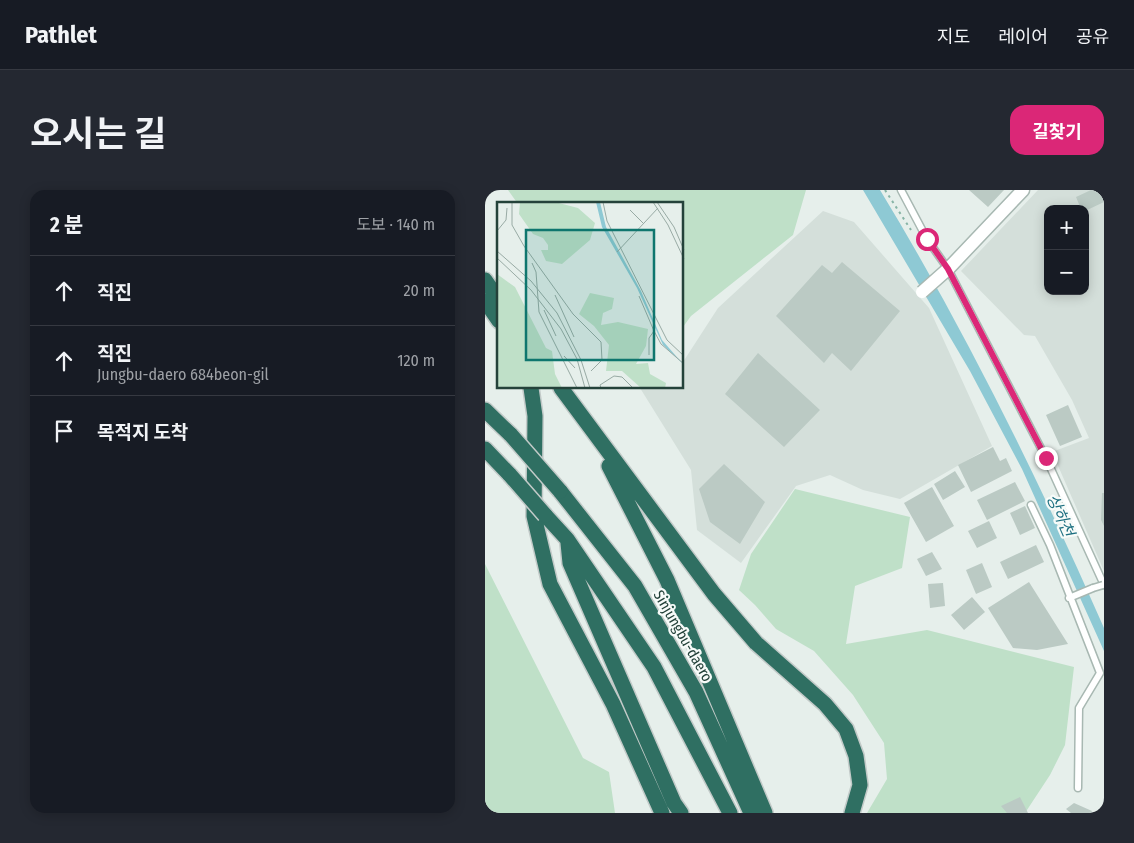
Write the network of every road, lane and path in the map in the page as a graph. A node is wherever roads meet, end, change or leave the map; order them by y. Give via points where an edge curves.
1 (901, 190) edge
2 (1023, 190) edge
3 (948, 269) junction
4 (485, 280) edge
5 (923, 292) dead end
6 (497, 297) edge
7 (485, 301) edge
8 (497, 318) edge
9 (531, 389) edge
10 (562, 389) edge
11 (485, 410) edge
12 (590, 429) junction
13 (485, 449) edge
14 (1031, 505) dead end
15 (567, 539) junction
16 (1103, 585) edge
17 (1069, 598) junction
18 (1100, 673) junction
19 (1104, 680) edge
20 (1078, 788) dead end
21 (662, 813) edge
22 (681, 813) edge
23 (730, 813) edge
24 (751, 813) edge
25 (765, 813) edge
26 (852, 813) edge

1 - 3 lane via 927,239
2 - 3 street
3 - 5 street, bridge
3 - 16 lane via 1046,458
4 - 6 highway
7 - 8 highway
9 - 21 highway via 535,416 534,516 550,584 613,704
10 - 12 highway
11 - 24 highway, Sinjungbu-daero, bridge via 560,491 635,586 696,692
12 - 25 highway via 667,580
12 - 26 highway via 714,594 756,643 825,704 846,729 860,785
13 - 15 highway, bridge
14 - 17 lane
15 - 22 highway via 570,563
15 - 23 highway via 654,667
16 - 17 lane, bridge
17 - 18 lane
18 - 19 lane
18 - 20 lane via 1079,708

